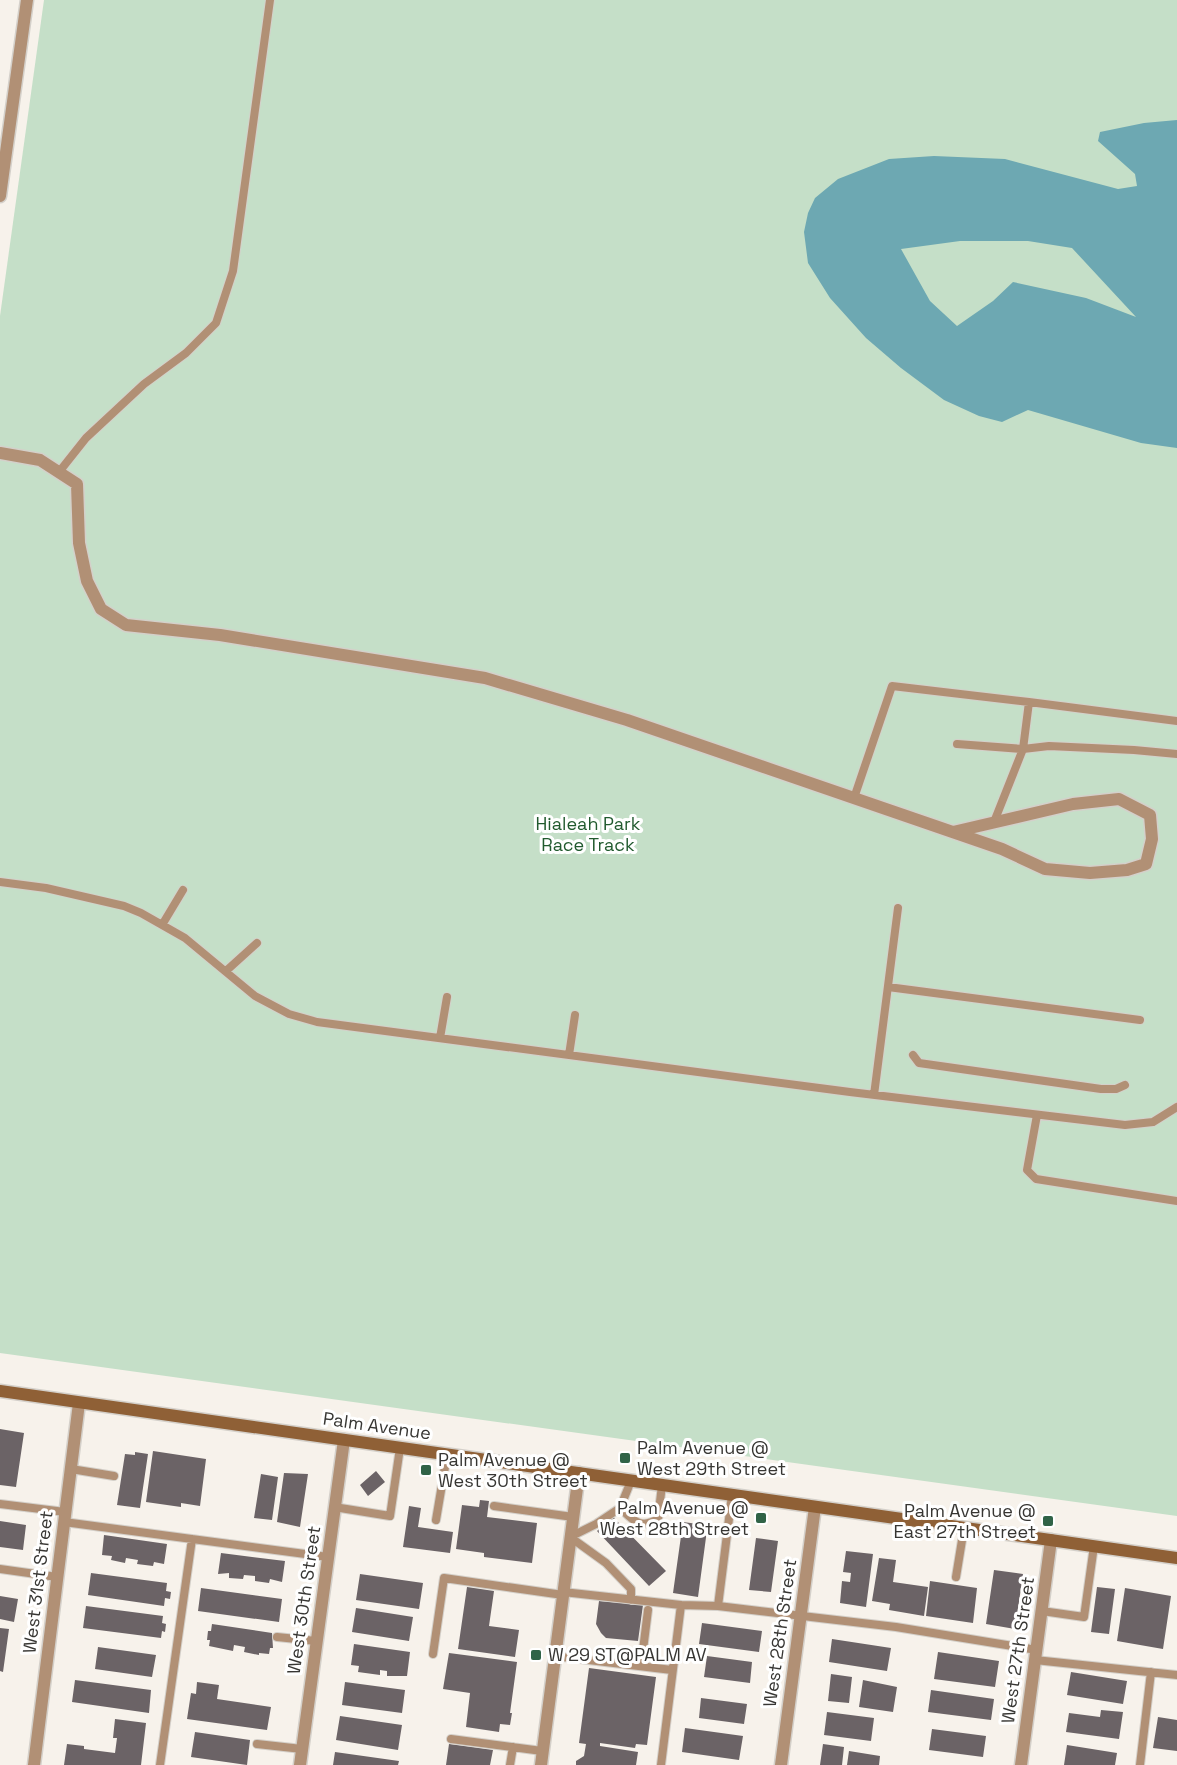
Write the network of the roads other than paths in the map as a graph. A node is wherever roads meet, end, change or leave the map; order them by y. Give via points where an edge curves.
1 (27, 0) edge
2 (270, 0) edge
3 (0, 196) edge
4 (0, 453) edge
5 (59, 472) junction
6 (1029, 702) junction
7 (1177, 721) edge
8 (957, 744) dead end
9 (1023, 749) junction
10 (1177, 754) edge
11 (854, 798) junction
12 (994, 822) junction
13 (953, 832) junction
14 (0, 882) edge
15 (183, 890) dead end
16 (898, 908) dead end
17 (162, 925) junction
18 (257, 943) dead end
19 (226, 971) junction
20 (888, 987) junction
21 (447, 997) dead end
22 (575, 1015) dead end
23 (1140, 1020) dead end
24 (440, 1038) junction
25 (569, 1055) junction
26 (913, 1055) dead end
27 (1125, 1084) dead end
28 (874, 1095) junction
29 (1177, 1107) edge
30 (1037, 1115) junction
31 (1177, 1201) edge
32 (0, 1391) edge
33 (79, 1402) junction
34 (344, 1440) junction
35 (400, 1448) junction
36 (447, 1455) junction
37 (71, 1468) junction
38 (579, 1473) junction
39 (114, 1476) dead end
40 (631, 1480) junction
41 (662, 1485) junction
42 (732, 1495) junction
43 (0, 1504) edge
44 (494, 1506) dead end
45 (815, 1506) junction
46 (334, 1507) junction
47 (620, 1508) junction
48 (64, 1517) junction
49 (573, 1517) junction
50 (436, 1520) dead end
51 (964, 1528) junction
52 (570, 1537) junction
53 (192, 1539) junction
54 (1051, 1540) junction
55 (1094, 1546) junction
56 (328, 1557) junction
57 (1177, 1558) edge
58 (0, 1569) edge
59 (57, 1577) junction
60 (956, 1577) dead end
61 (563, 1594) junction
62 (631, 1600) junction
63 (681, 1605) junction
64 (718, 1606) junction
65 (648, 1610) dead end
66 (1042, 1611) junction
67 (801, 1616) junction
68 (277, 1637) dead end
69 (316, 1641) junction
70 (433, 1654) dead end
71 (1036, 1655) junction
72 (555, 1656) junction
73 (641, 1666) junction
74 (672, 1670) junction
75 (1151, 1672) junction
76 (1177, 1675) edge
77 (451, 1739) dead end
78 (257, 1744) dead end
79 (513, 1747) junction
80 (302, 1749) junction
81 (542, 1751) junction
82 (34, 1765) edge
83 (160, 1765) edge
84 (300, 1765) edge
85 (510, 1765) edge
86 (541, 1765) edge
87 (661, 1765) edge
88 (781, 1765) edge
89 (1021, 1765) edge
90 (1140, 1765) edge

1 - 3 street
2 - 5 lane via 233,271 216,323 86,438
4 - 5 street via 40,460
5 - 11 street via 77,484 79,543 87,581 101,609 126,625 220,635 485,678 627,720
6 - 7 lane
6 - 9 lane
6 - 11 lane via 892,686
8 - 9 lane
9 - 10 lane via 1060,747
9 - 12 lane
11 - 13 street
12 - 13 street
12 - 13 street via 1073,804 1119,799 1150,815 1152,839 1146,864 1090,873 1046,868
14 - 17 lane via 123,906
15 - 17 lane
16 - 20 lane
17 - 19 lane
18 - 19 lane
19 - 24 lane via 255,996 289,1014 317,1022
20 - 23 lane
20 - 28 lane
21 - 24 lane
22 - 25 lane
24 - 25 lane
25 - 28 lane
26 - 27 lane via 919,1063 996,1075 1101,1089 1116,1089
28 - 30 lane
29 - 30 lane via 1152,1122 1125,1125
30 - 31 lane via 1027,1170 1036,1179
32 - 33 main road, Palm Avenue
33 - 34 main road, Palm Avenue
33 - 37 street, West 31st Street
34 - 35 main road, Palm Avenue
34 - 46 street, West 30th Street
35 - 36 main road, Palm Avenue
35 - 46 lane via 390,1516
36 - 38 main road, Palm Avenue
36 - 50 lane
37 - 39 lane
37 - 48 street, West 31st Street
38 - 40 main road, Palm Avenue
38 - 49 street
40 - 41 main road, Palm Avenue
40 - 47 lane
41 - 42 main road, Palm Avenue
41 - 47 lane via 658,1519 650,1524 636,1523
42 - 45 main road, Palm Avenue
42 - 64 lane
43 - 48 lane
44 - 49 lane
45 - 51 main road, Palm Avenue
45 - 67 street, West 28th Street
46 - 56 street, West 30th Street
47 - 52 lane
48 - 53 lane
48 - 59 street, West 31st Street
49 - 52 street
51 - 54 main road, Palm Avenue
51 - 60 lane
52 - 61 street
52 - 62 lane via 606,1563 631,1589
53 - 56 lane
53 - 83 lane
54 - 55 main road, Palm Avenue
54 - 66 street, West 27th Street
55 - 57 main road, Palm Avenue
55 - 66 lane via 1084,1617
56 - 69 street, West 30th Street
58 - 59 lane
59 - 82 street, West 31st Street
61 - 62 lane
61 - 70 lane via 444,1578
61 - 72 street
62 - 63 lane
63 - 64 lane
63 - 74 lane
64 - 67 lane
65 - 73 lane
66 - 71 street, West 27th Street
67 - 71 lane via 896,1627
67 - 88 street, West 28th Street
68 - 69 lane
69 - 80 street, West 30th Street
71 - 75 lane
71 - 89 street, West 27th Street
72 - 73 lane
72 - 81 street
73 - 74 lane
74 - 87 lane
75 - 76 lane
75 - 90 lane
77 - 79 lane
78 - 80 lane
79 - 81 lane
79 - 85 lane
80 - 84 street, West 30th Street
81 - 86 street

